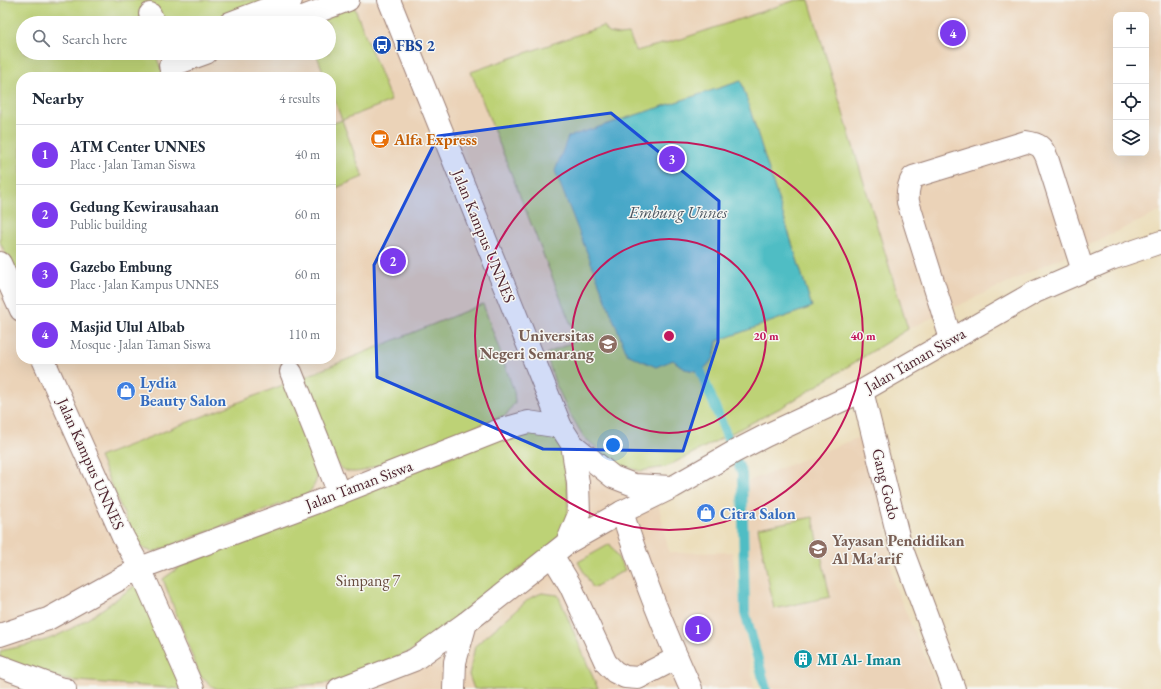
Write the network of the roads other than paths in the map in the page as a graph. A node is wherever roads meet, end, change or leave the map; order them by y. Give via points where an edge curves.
1 (291, 0) edge
2 (348, 0) edge
3 (389, 0) edge
4 (249, 16) edge
5 (306, 16) edge
6 (185, 60) edge
7 (170, 65) edge
8 (1161, 242) edge
9 (0, 263) edge
10 (1083, 271) junction
11 (16, 299) edge
12 (951, 339) junction
13 (45, 364) edge
14 (291, 372) dead end
15 (862, 391) junction
16 (566, 435) junction
17 (612, 477) junction
18 (673, 487) junction
19 (338, 494) junction
20 (622, 512) junction
21 (560, 549) junction
22 (140, 568) junction
23 (466, 623) junction
24 (0, 635) edge
25 (677, 658) junction
26 (0, 666) edge
27 (65, 689) edge
28 (193, 689) edge
29 (343, 689) edge
30 (454, 689) edge
31 (691, 689) edge
32 (954, 689) edge

1 - 4 main road
2 - 5 main road
3 - 16 main road, Jalan Kampus UNNES
6 - 7 main road
8 - 10 main road, Jalan Taman Siswa
9 - 11 main road
10 - 12 main road, Jalan Taman Siswa via 1035,292
10 - 12 main road via 1047,158 1037,144 1026,142 913,176 908,184 908,202
12 - 15 main road, Jalan Taman Siswa
13 - 22 main road, Jalan Kampus UNNES via 123,537
14 - 19 main road
15 - 18 main road, Jalan Taman Siswa via 767,435
15 - 32 main road, Gang Godo via 900,544
16 - 17 main road
16 - 19 main road, Jalan Taman Siswa via 528,422 500,430
16 - 21 main road, Jalan Taman Siswa via 578,484 579,514
17 - 18 main road via 634,485
17 - 20 main road
18 - 20 main road, Jalan Taman Siswa
19 - 22 main road, Jalan Taman Siswa
20 - 21 main road, Jalan Taman Siswa
20 - 25 main road
21 - 23 main road, Jalan Taman Siswa
21 - 25 main road via 570,585 606,663 614,672 625,677 638,678
22 - 24 main road, Jalan Taman Siswa via 48,619
22 - 28 main road
23 - 29 main road, Jalan Taman Siswa via 414,660
23 - 30 main road via 455,662
25 - 31 main road
26 - 27 main road

